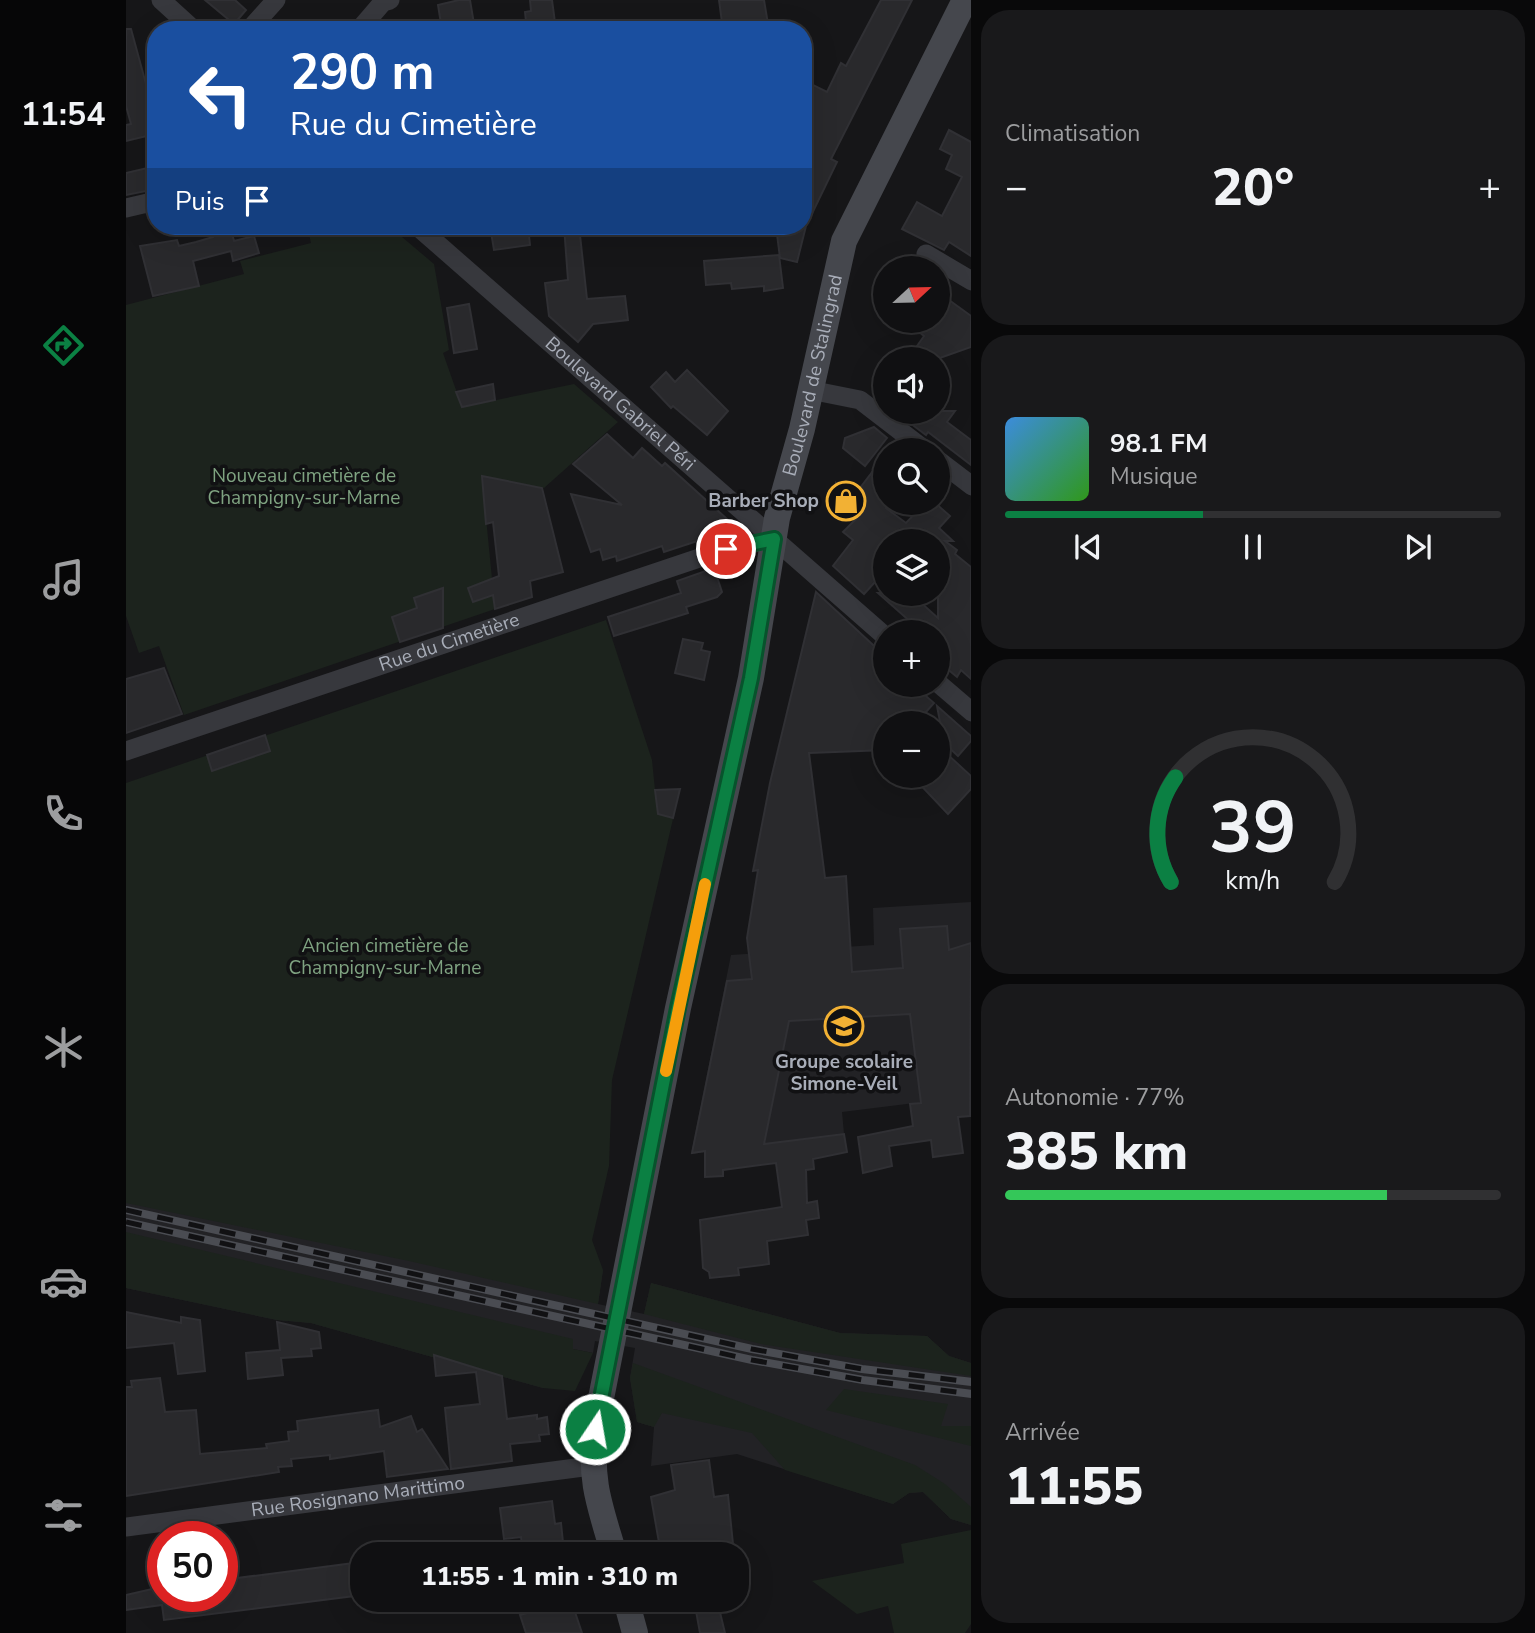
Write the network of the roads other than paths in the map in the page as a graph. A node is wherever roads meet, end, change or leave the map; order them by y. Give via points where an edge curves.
1 (161, 0) edge
2 (276, 0) edge
3 (965, 0) edge
4 (385, 1) edge
5 (184, 21) edge
6 (257, 21) edge
7 (367, 21) edge
8 (147, 203) edge
9 (126, 208) edge
10 (427, 235) edge
11 (926, 254) dead end
12 (971, 281) edge
13 (810, 390) junction
14 (909, 438) edge
15 (950, 469) edge
16 (971, 486) edge
17 (774, 539) junction
18 (873, 626) edge
19 (950, 694) edge
20 (971, 712) edge
21 (126, 751) edge
22 (591, 1466) junction
23 (126, 1527) edge
24 (610, 1542) edge
25 (629, 1612) edge
26 (635, 1633) edge

1 - 5 street
2 - 6 street
3 - 13 main road, Boulevard de Stalingrad via 849,229
4 - 7 street
8 - 9 street
10 - 17 street, Boulevard Gabriel Péri
11 - 12 street
13 - 14 street via 860,400
13 - 17 main road, Boulevard de Stalingrad
15 - 16 street
17 - 18 street, Boulevard Gabriel Péri
17 - 21 street, Rue du Cimetière via 726,549
17 - 22 main road, Boulevard de Stalingrad via 751,678 676,1019
19 - 20 street
22 - 23 street, Rue Rosignano Marittimo
22 - 24 main road, Boulevard de Stalingrad
25 - 26 main road

